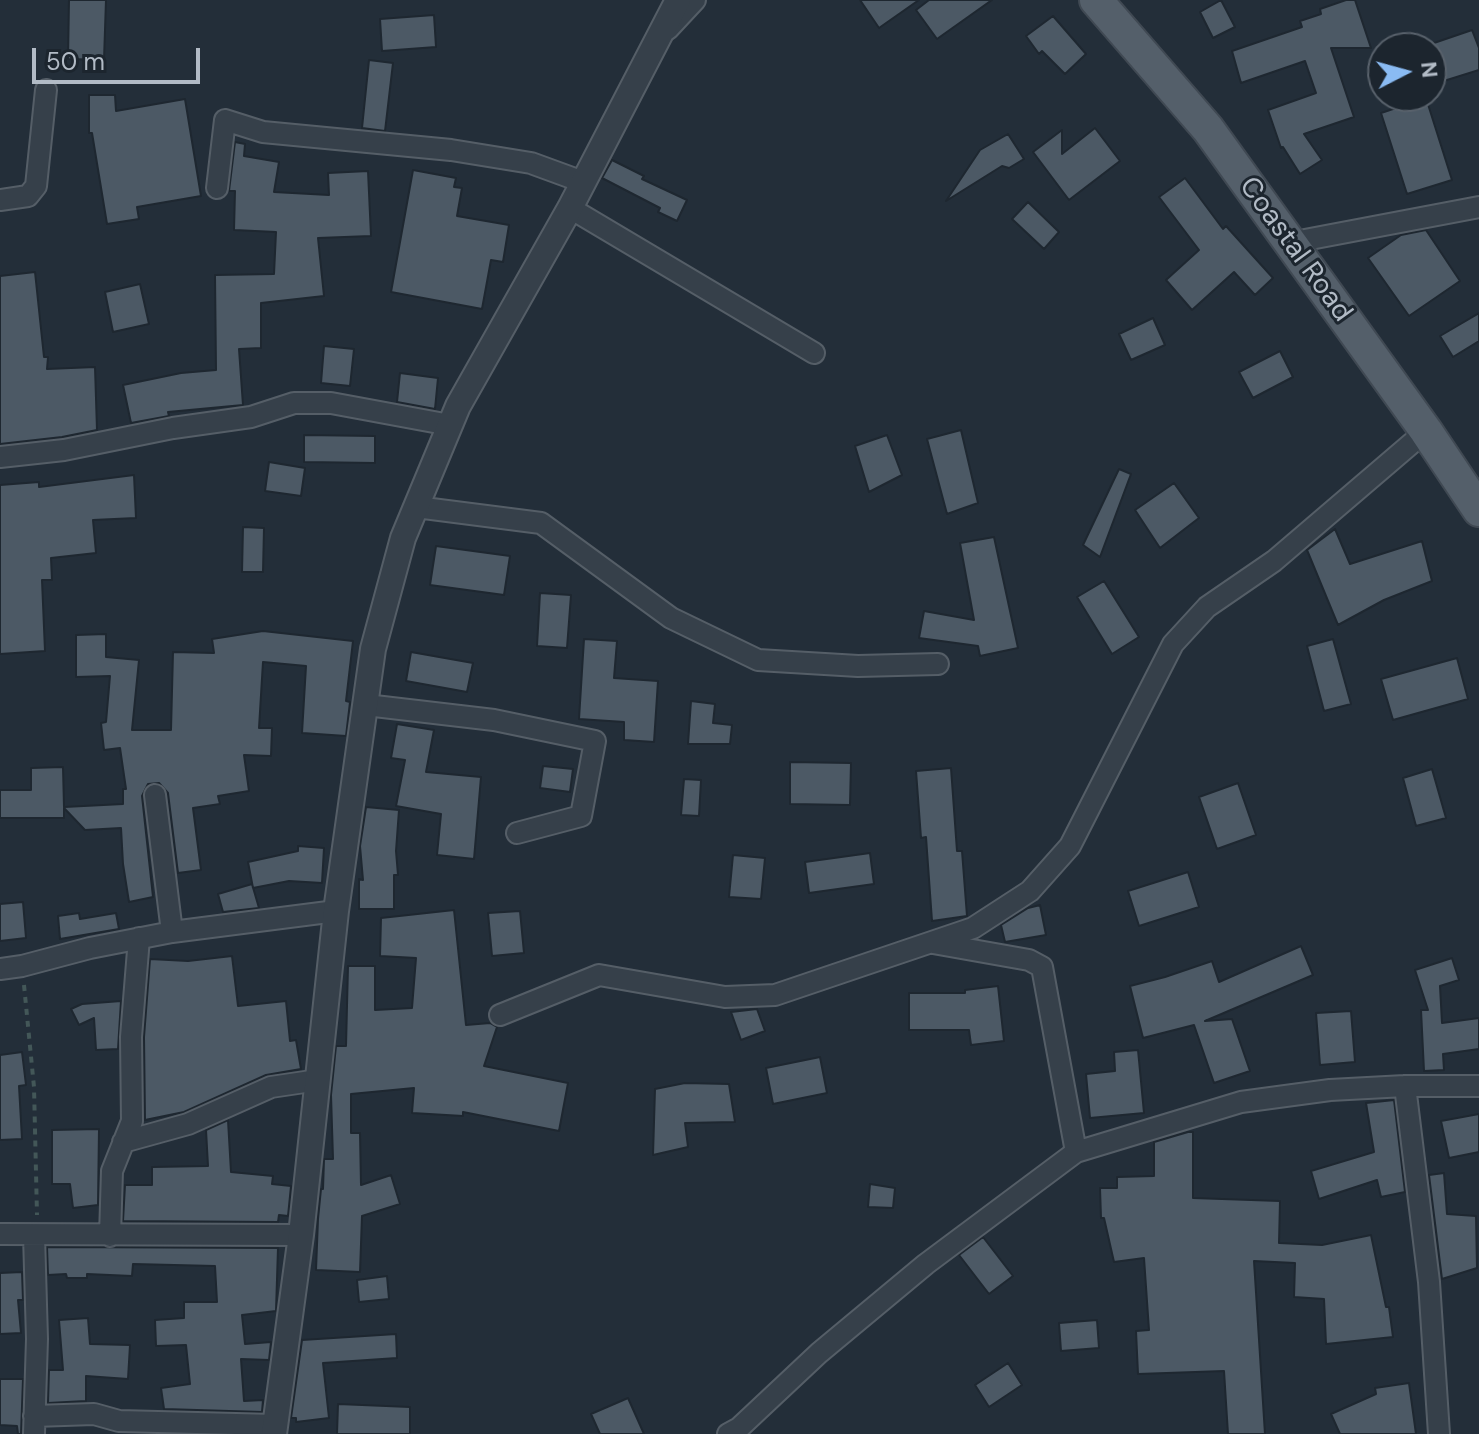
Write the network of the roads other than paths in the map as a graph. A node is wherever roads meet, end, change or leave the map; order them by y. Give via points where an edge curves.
1 (678, 0) edge
2 (695, 0) edge
3 (1096, 0) edge
4 (654, 43) junction
5 (46, 90) dead end
6 (583, 182) junction
7 (217, 188) dead end
8 (0, 200) edge
9 (1479, 207) edge
10 (570, 208) junction
11 (1289, 243) junction
12 (814, 353) dead end
13 (450, 425) junction
14 (1426, 431) junction
15 (0, 457) edge
16 (416, 507) junction
17 (1479, 510) edge
18 (938, 664) dead end
19 (366, 705) junction
20 (155, 795) dead end
21 (517, 833) dead end
22 (336, 911) junction
23 (172, 932) junction
24 (139, 938) junction
25 (932, 942) junction
26 (0, 969) edge
27 (500, 1015) dead end
28 (318, 1080) junction
29 (1405, 1086) junction
30 (1479, 1086) edge
31 (123, 1142) junction
32 (1076, 1152) junction
33 (0, 1234) edge
34 (36, 1235) junction
35 (301, 1235) junction
36 (110, 1236) junction
37 (34, 1425) edge
38 (275, 1429) edge
39 (728, 1434) edge
40 (1439, 1434) edge

1 - 4 street
2 - 4 street
3 - 11 main road, Coastal Road via 1208,129
4 - 6 street
5 - 8 street via 36,186 28,196
6 - 7 street via 531,163 263,132 225,120
6 - 10 street
9 - 11 street
10 - 12 street
10 - 13 street
11 - 14 main road, Coastal Road
13 - 15 street via 331,403 294,403 251,417
13 - 16 street
14 - 17 main road, Coastal Road
14 - 25 street via 1274,561 1207,607 1173,644 1070,846 1030,891 973,928
16 - 18 street via 541,523 671,618 758,660
16 - 19 street via 373,649
19 - 21 street via 494,720 595,741 581,816
19 - 22 street
20 - 23 street
22 - 23 street
22 - 28 street
23 - 24 street
24 - 26 street
24 - 31 street via 131,1037 132,1121
25 - 27 street via 775,995 725,997 599,975
25 - 32 street via 1042,967
28 - 31 street via 271,1087 188,1124
28 - 35 street
29 - 30 street
29 - 32 street via 1241,1102
29 - 40 street via 1429,1282
31 - 36 street via 112,1171
32 - 39 street via 926,1264
33 - 34 street
34 - 36 street
34 - 37 street
35 - 36 street
35 - 38 street
37 - 38 street via 94,1414 119,1421

